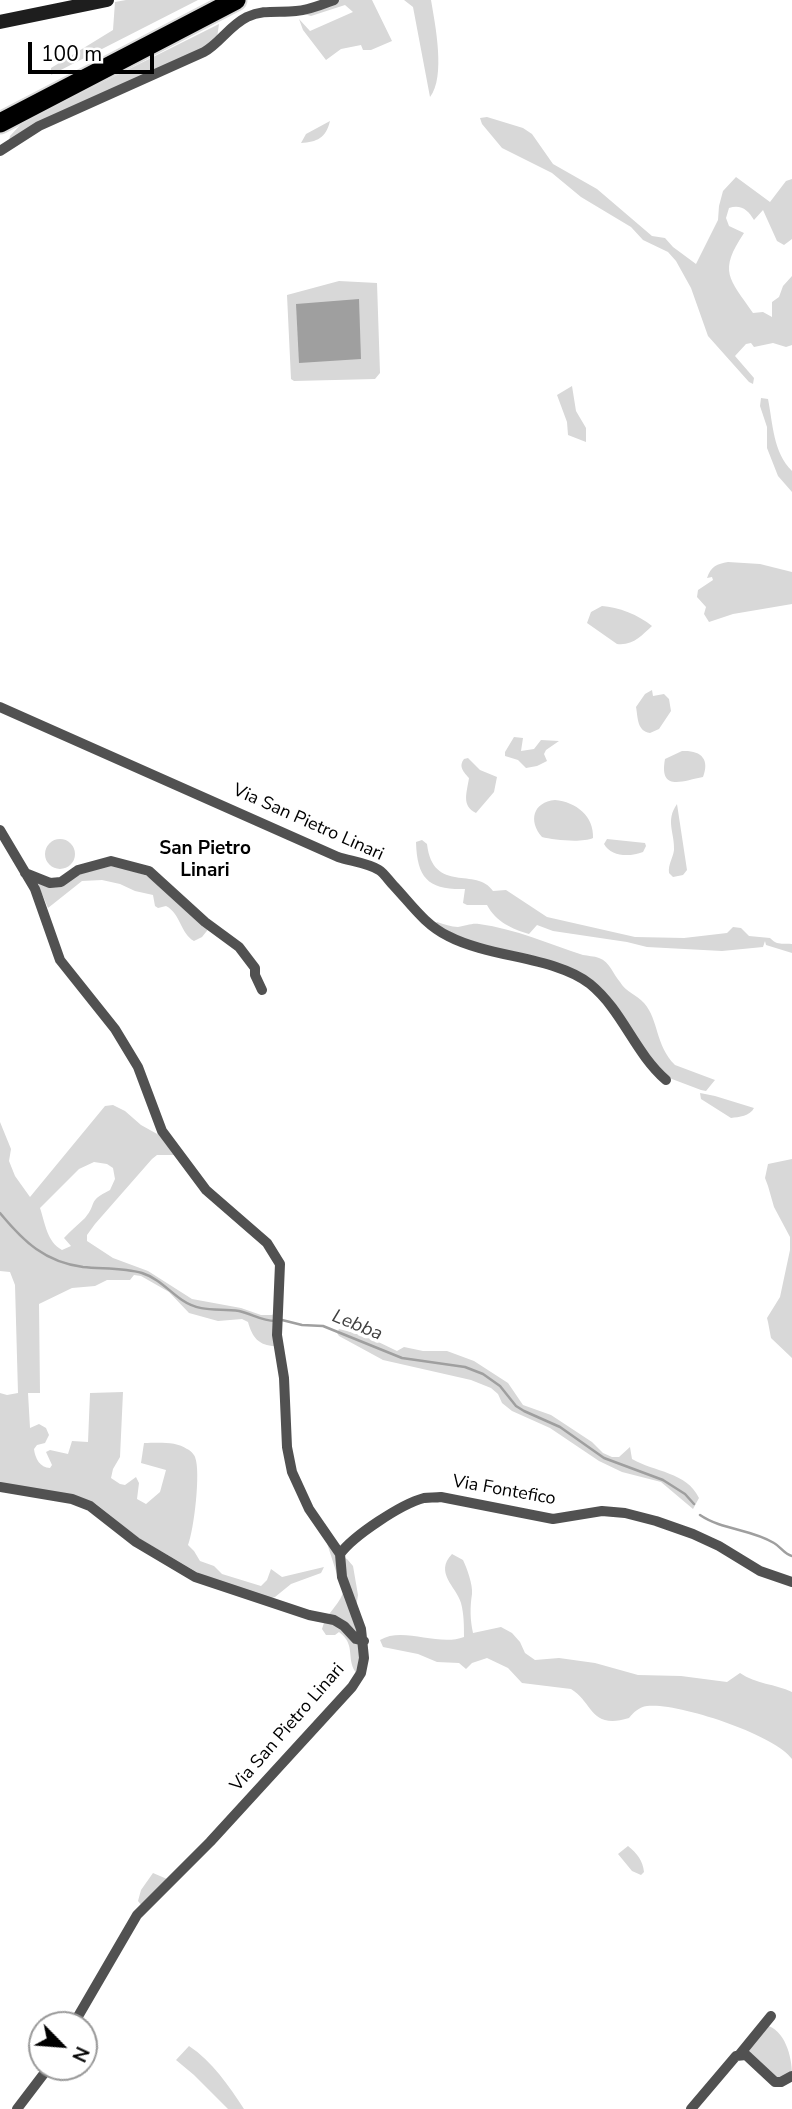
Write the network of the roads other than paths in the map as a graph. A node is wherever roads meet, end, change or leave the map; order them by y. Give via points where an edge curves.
1 (107, 0) edge
2 (212, 0) edge
3 (236, 0) edge
4 (334, 0) edge
5 (0, 22) edge
6 (0, 110) edge
7 (0, 123) edge
8 (0, 151) edge
9 (0, 706) edge
10 (0, 830) edge
11 (25, 873) junction
12 (262, 990) dead end
13 (666, 1080) dead end
14 (0, 1487) edge
15 (340, 1555) junction
16 (792, 1582) edge
17 (364, 1641) junction
18 (81, 2011) edge
19 (771, 2016) dead end
20 (740, 2054) junction
21 (792, 2076) edge
22 (38, 2081) edge
23 (17, 2109) edge
24 (691, 2109) edge

1 - 5 main road
2 - 6 highway
3 - 7 highway
4 - 8 street via 310,9 265,11 248,17 204,52 39,126
9 - 13 street, Via San Pietro Linari via 338,857 379,870 421,917 446,936 475,948 551,966 586,981 618,1014 643,1057
10 - 11 street, Via San Pietro Linari
11 - 12 street via 50,883 61,882 78,870 111,861 149,872 239,947 255,968
11 - 15 street, Via San Pietro Linari via 60,960 138,1067 162,1131 206,1190 277,1256 284,1427 292,1472 309,1509
14 - 17 street via 90,1506 136,1542 195,1577 334,1620
15 - 16 street, Via Fontefico via 359,1534 408,1504 441,1497 553,1519 602,1511 625,1513 693,1534 767,1574
15 - 17 street, Via San Pietro Linari via 342,1577
17 - 18 street, Via San Pietro Linari via 361,1673 352,1687 137,1916
19 - 20 street
20 - 21 street via 775,2082
20 - 24 street
22 - 23 street

